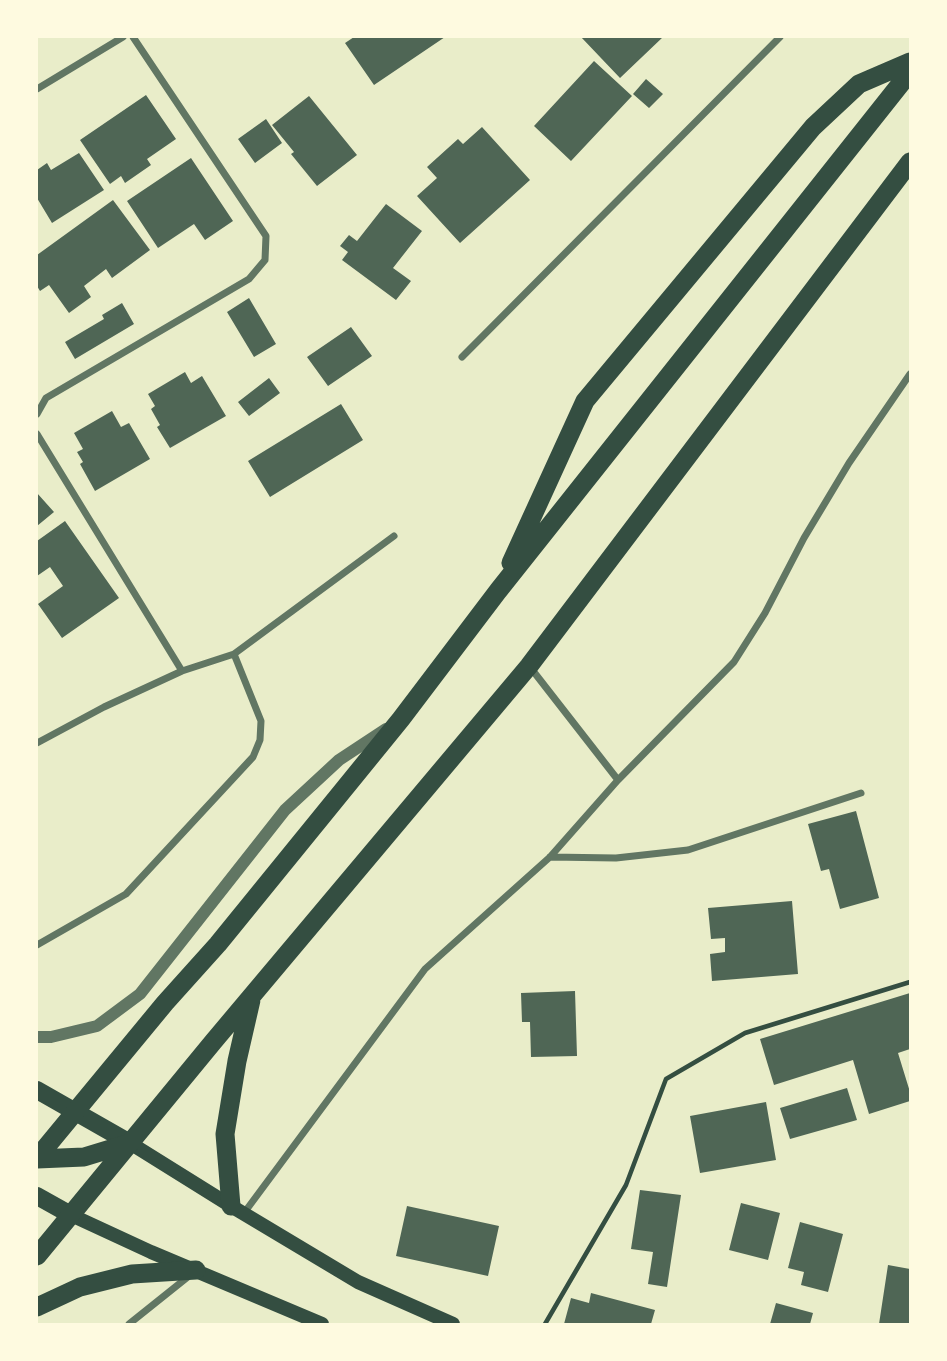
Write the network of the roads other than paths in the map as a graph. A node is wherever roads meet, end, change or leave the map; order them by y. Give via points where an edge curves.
1 (123, 37) edge
2 (133, 37) edge
3 (780, 37) edge
4 (910, 62) edge
5 (910, 72) edge
6 (37, 89) edge
7 (910, 162) edge
8 (462, 357) dead end
9 (910, 374) edge
10 (37, 414) edge
11 (37, 434) edge
12 (394, 536) dead end
13 (498, 591) junction
14 (234, 654) junction
15 (529, 666) junction
16 (182, 671) junction
17 (401, 719) junction
18 (37, 743) edge
19 (618, 780) junction
20 (861, 793) dead end
21 (551, 857) junction
22 (37, 945) edge
23 (252, 996) junction
24 (37, 1037) edge
25 (37, 1090) edge
26 (75, 1111) junction
27 (130, 1143) junction
28 (37, 1158) edge
29 (37, 1196) edge
30 (237, 1210) junction
31 (71, 1215) junction
32 (37, 1256) edge
33 (196, 1270) junction
34 (37, 1307) edge
35 (129, 1324) edge
36 (322, 1324) edge
37 (453, 1324) edge

1 - 6 street
2 - 10 street via 266,236 265,260 249,279 46,398
3 - 8 street
4 - 13 highway via 859,84 813,127 585,401
5 - 13 highway
7 - 15 highway
9 - 19 street via 849,463 734,662
11 - 16 street
12 - 14 street
13 - 17 highway
14 - 16 street
14 - 22 street via 261,721 253,757 126,894
15 - 19 street
15 - 23 highway
16 - 18 street
17 - 24 street via 340,760 285,810 140,993 97,1026
17 - 26 highway
19 - 21 street
20 - 21 street via 688,850 616,858
21 - 30 street via 425,968
23 - 27 highway
23 - 30 highway via 225,1134
25 - 26 main road
26 - 27 main road
26 - 28 highway
27 - 28 highway via 84,1157
27 - 30 main road
27 - 31 highway
29 - 31 main road
30 - 37 main road via 358,1282
31 - 32 highway
31 - 33 main road
33 - 34 highway via 132,1273 80,1287
33 - 35 street
33 - 36 main road

